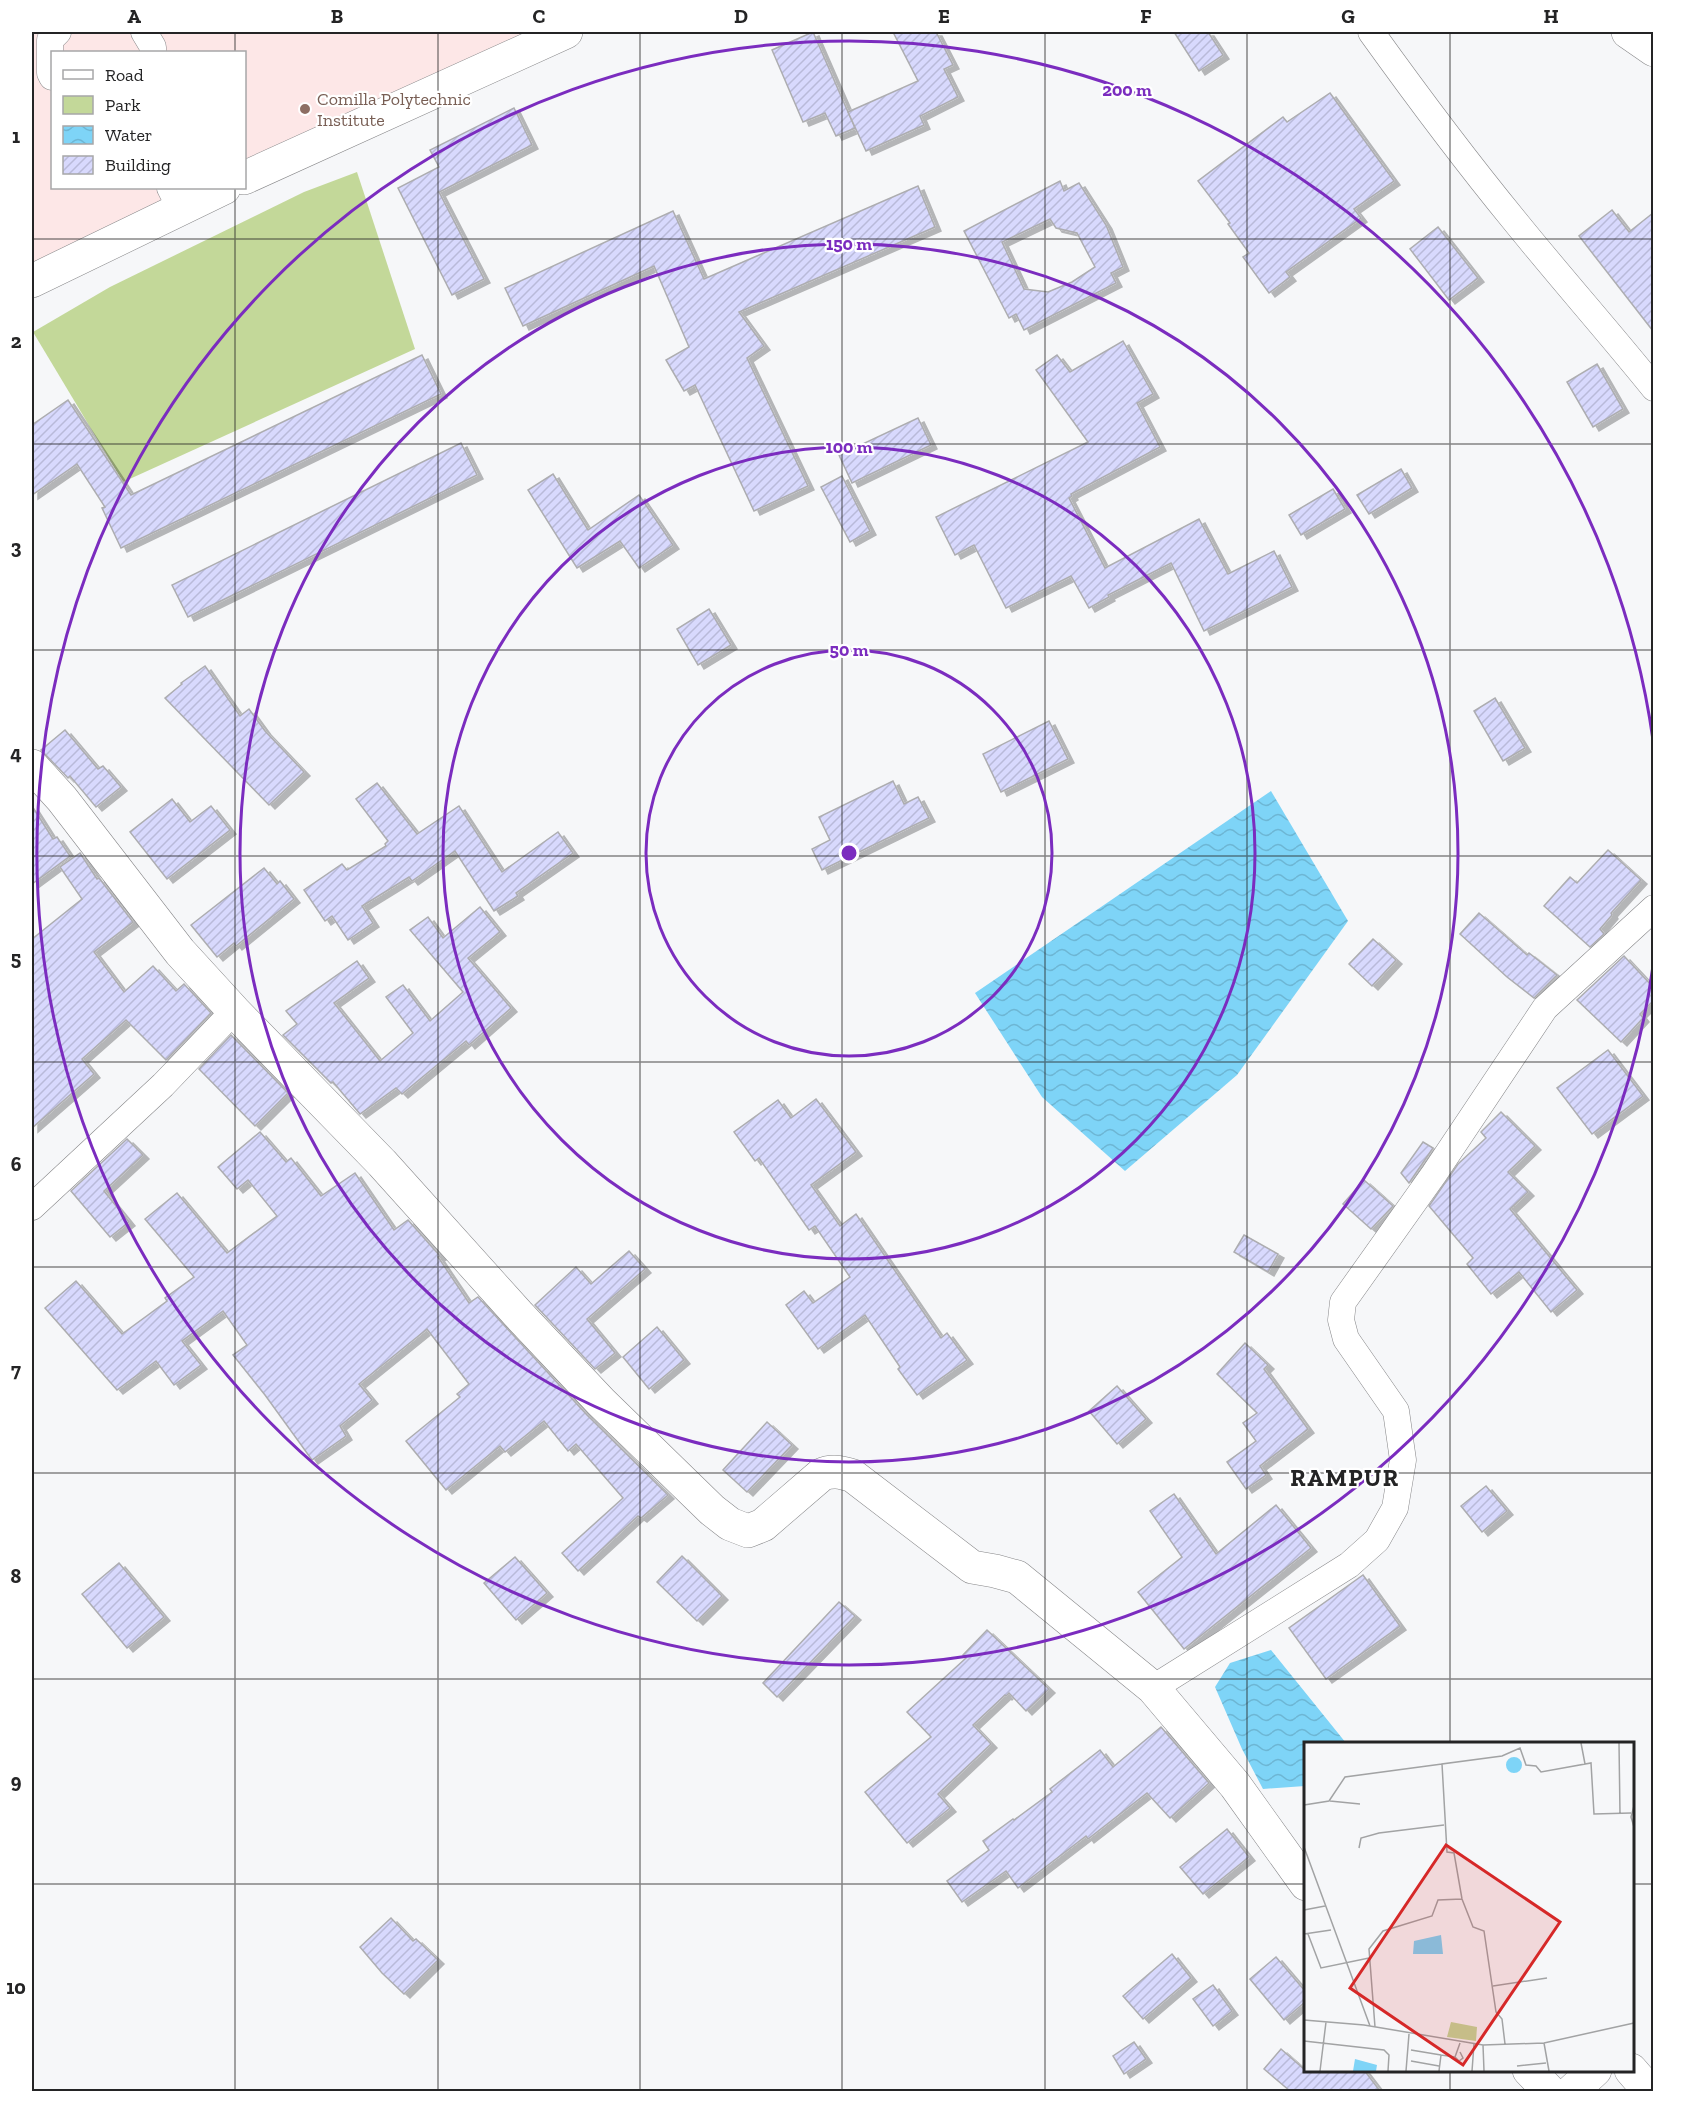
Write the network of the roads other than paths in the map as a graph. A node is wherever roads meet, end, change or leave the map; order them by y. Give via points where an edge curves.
1 (58, 32) edge
2 (144, 32) edge
3 (1371, 32) edge
4 (1628, 32) edge
5 (556, 34) edge
6 (1653, 50) edge
7 (153, 51) edge
8 (51, 74) edge
9 (246, 177) edge
10 (219, 189) edge
11 (175, 198) edge
12 (32, 280) edge
13 (1653, 388) edge
14 (32, 766) edge
15 (1653, 908) edge
16 (234, 1011) junction
17 (32, 1207) edge
18 (1153, 1688) junction
19 (1304, 1883) edge
20 (1531, 2072) edge
21 (1593, 2072) edge
22 (1633, 2072) edge
23 (1550, 2091) edge
24 (1571, 2091) edge
25 (1650, 2091) edge

1 - 8 street via 50,40
2 - 7 street
3 - 13 street via 1457,148
4 - 6 main road
5 - 9 main road
10 - 11 main road
11 - 12 main road
14 - 16 main road via 180,952
15 - 18 street via 1545,1008 1343,1302 1341,1320 1346,1339 1396,1411 1401,1434 1403,1460 1395,1508 1377,1540 1349,1564
16 - 17 street
16 - 18 main road via 382,1163 601,1402 730,1524 748,1531 763,1525 821,1475 830,1471 853,1476 972,1567 1017,1577
18 - 19 main road via 1235,1785
20 - 23 main road
21 - 24 main road
22 - 25 main road

